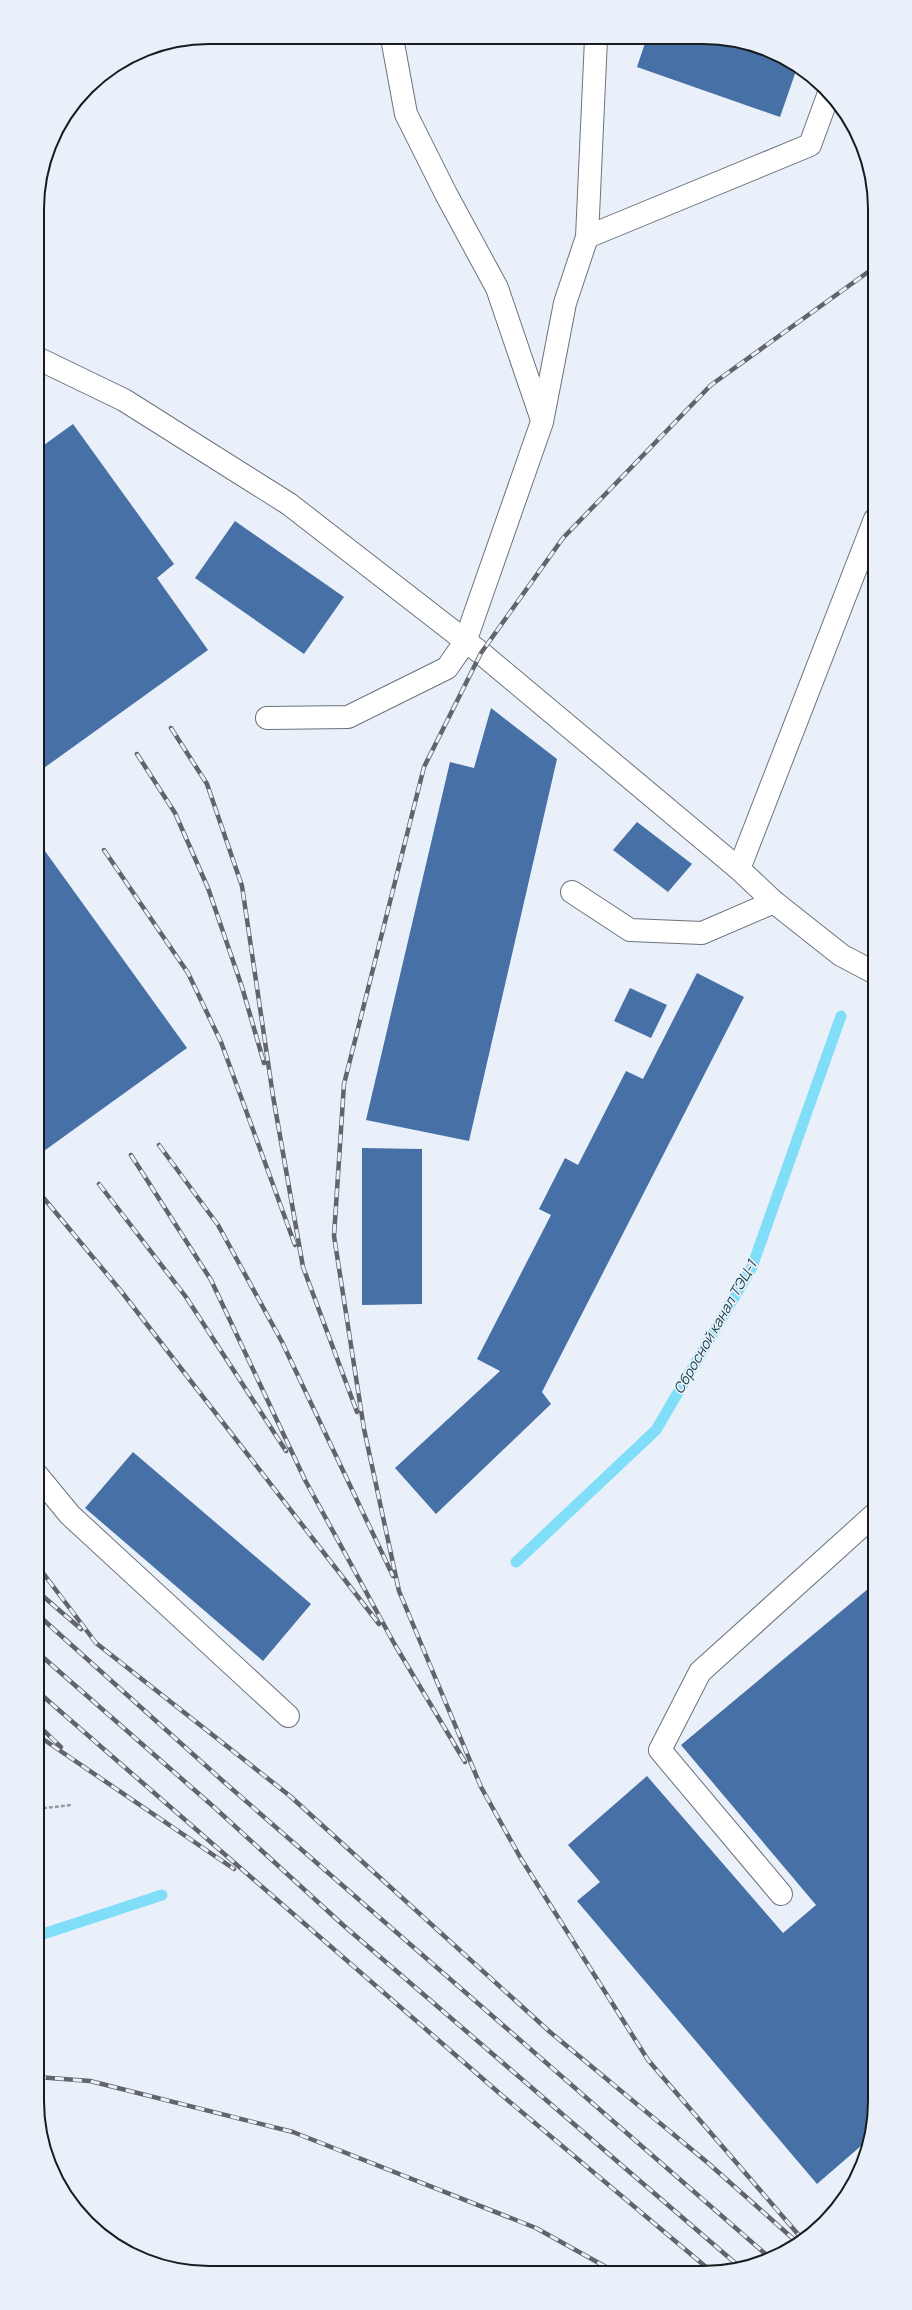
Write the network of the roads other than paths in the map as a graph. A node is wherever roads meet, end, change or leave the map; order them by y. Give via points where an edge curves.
1 (393, 44) edge
2 (596, 44) edge
3 (827, 100) edge
4 (587, 237) junction
5 (44, 361) edge
6 (542, 422) junction
7 (868, 537) edge
8 (465, 642) junction
9 (267, 718) dead end
10 (739, 869) junction
11 (572, 892) dead end
12 (774, 902) junction
13 (868, 969) edge
14 (44, 1483) edge
15 (868, 1520) edge
16 (288, 1716) dead end
17 (781, 1894) dead end

1 - 6 main road via 406,114 497,288
2 - 4 main road
3 - 4 main road via 810,145
4 - 6 main road via 565,304
5 - 8 main road via 124,400 289,504
6 - 8 main road
7 - 10 main road
8 - 9 main road via 447,668 348,717
8 - 10 main road via 482,653
10 - 12 main road
11 - 12 main road via 630,930 646,931 702,933
12 - 13 main road via 841,955
14 - 16 main road via 70,1515
15 - 17 main road via 700,1672 660,1750

